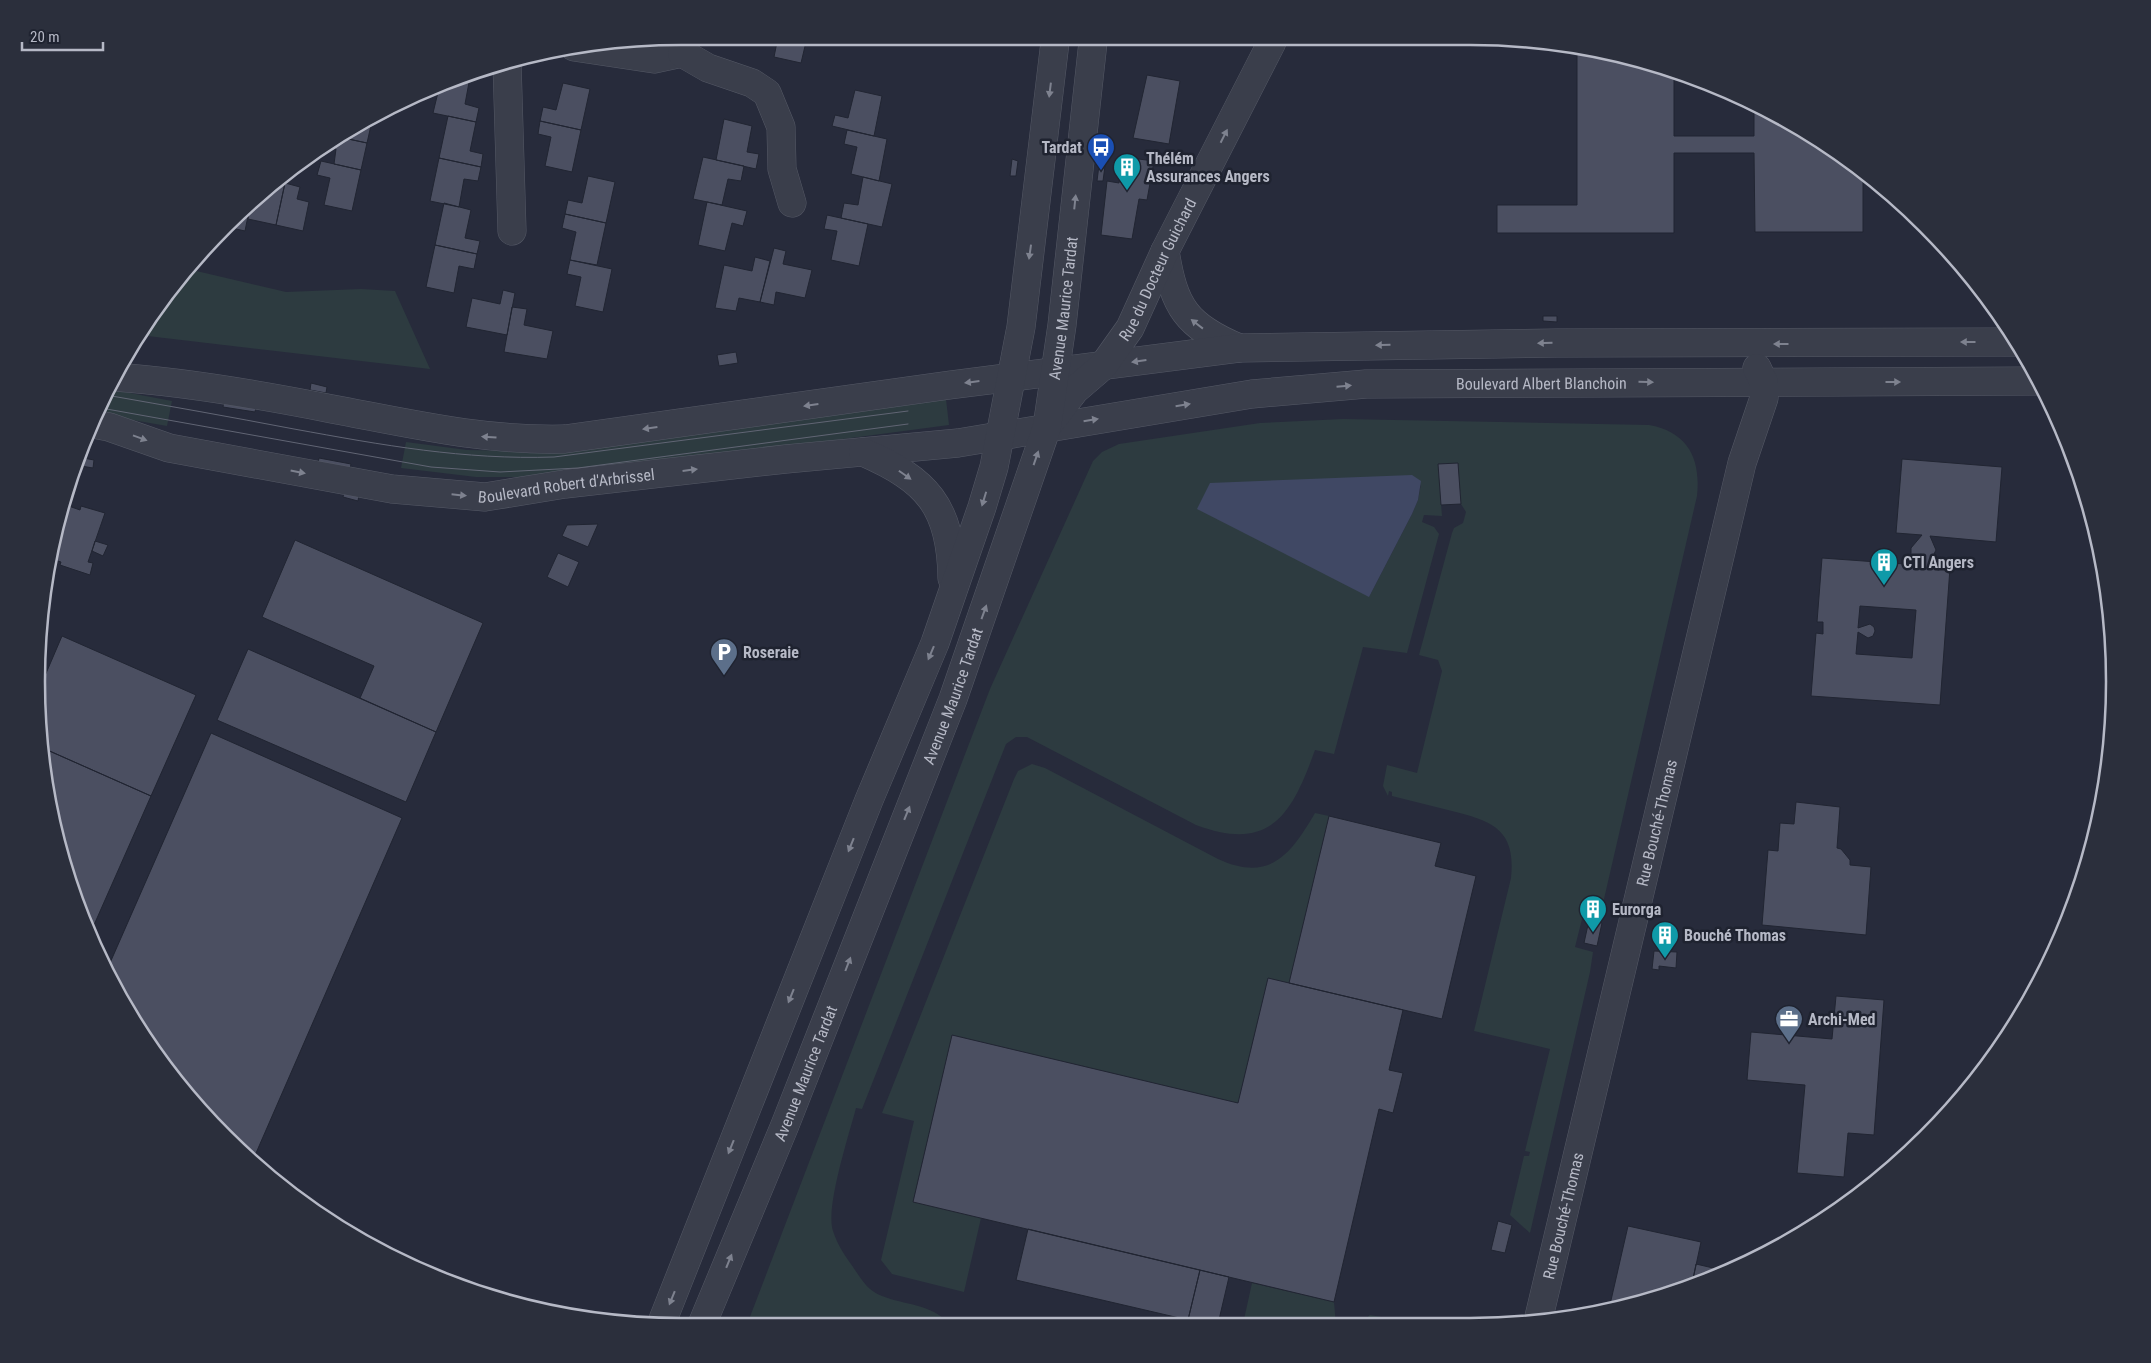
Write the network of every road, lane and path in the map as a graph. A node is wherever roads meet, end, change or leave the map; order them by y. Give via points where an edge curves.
1 (1054, 45) edge
2 (1093, 45) edge
3 (1270, 45) edge
4 (684, 47) edge
5 (596, 50) edge
6 (507, 70) edge
7 (792, 204) dead end
8 (512, 231) dead end
9 (1165, 251) junction
10 (1862, 342) junction
11 (2008, 342) edge
12 (1728, 344) junction
13 (1239, 348) junction
14 (1103, 366) junction
15 (1035, 374) junction
16 (122, 378) edge
17 (2030, 381) edge
18 (1764, 383) junction
19 (99, 425) edge
20 (1047, 427) junction
21 (1000, 435) junction
22 (862, 452) junction
23 (952, 590) junction
24 (1540, 1314) edge
25 (664, 1318) edge
26 (705, 1318) edge

1 -> 15 street, Avenue Maurice Tardat via 1021,327
15 -> 2 street, Avenue Maurice Tardat
9 -> 3 street, Rue du Docteur Guichard
4 - 5 street via 654,59
4 - 7 street via 708,68 752,83 767,93 780,127 782,169
6 - 8 street
13 -> 9 street via 1210,334 1182,310 1172,286
9 - 14 street, Rue du Docteur Guichard via 1130,328
11 -> 10 street
10 -> 12 street
10 - 18 street via 1834,356 1791,363
12 -> 13 street
12 - 18 street via 1754,360
13 -> 14 street
14 - 15 street
14 - 20 street, Rue du Docteur Guichard via 1075,390
15 -> 16 street via 565,439 536,440 475,436 318,406
15 - 20 street, Avenue Maurice Tardat
15 - 21 street, Avenue Maurice Tardat
18 -> 17 street, Boulevard Albert Blanchoin
20 -> 18 street, Boulevard Albert Blanchoin via 1252,394 1366,384
18 - 24 street, Rue Bouché-Thomas via 1764,398 1742,463
19 -> 22 street, Boulevard Robert d'Arbrissel via 169,448 392,488 485,498 565,484
20 - 21 street, Boulevard Robert d'Arbrissel
26 -> 20 street, Avenue Maurice Tardat via 785,1125 952,699
21 - 22 street, Boulevard Robert d'Arbrissel via 958,443
21 -> 23 street, Avenue Maurice Tardat via 982,507
22 -> 23 street via 900,471 925,490 936,504 949,536
23 -> 25 street, Avenue Maurice Tardat via 935,642

